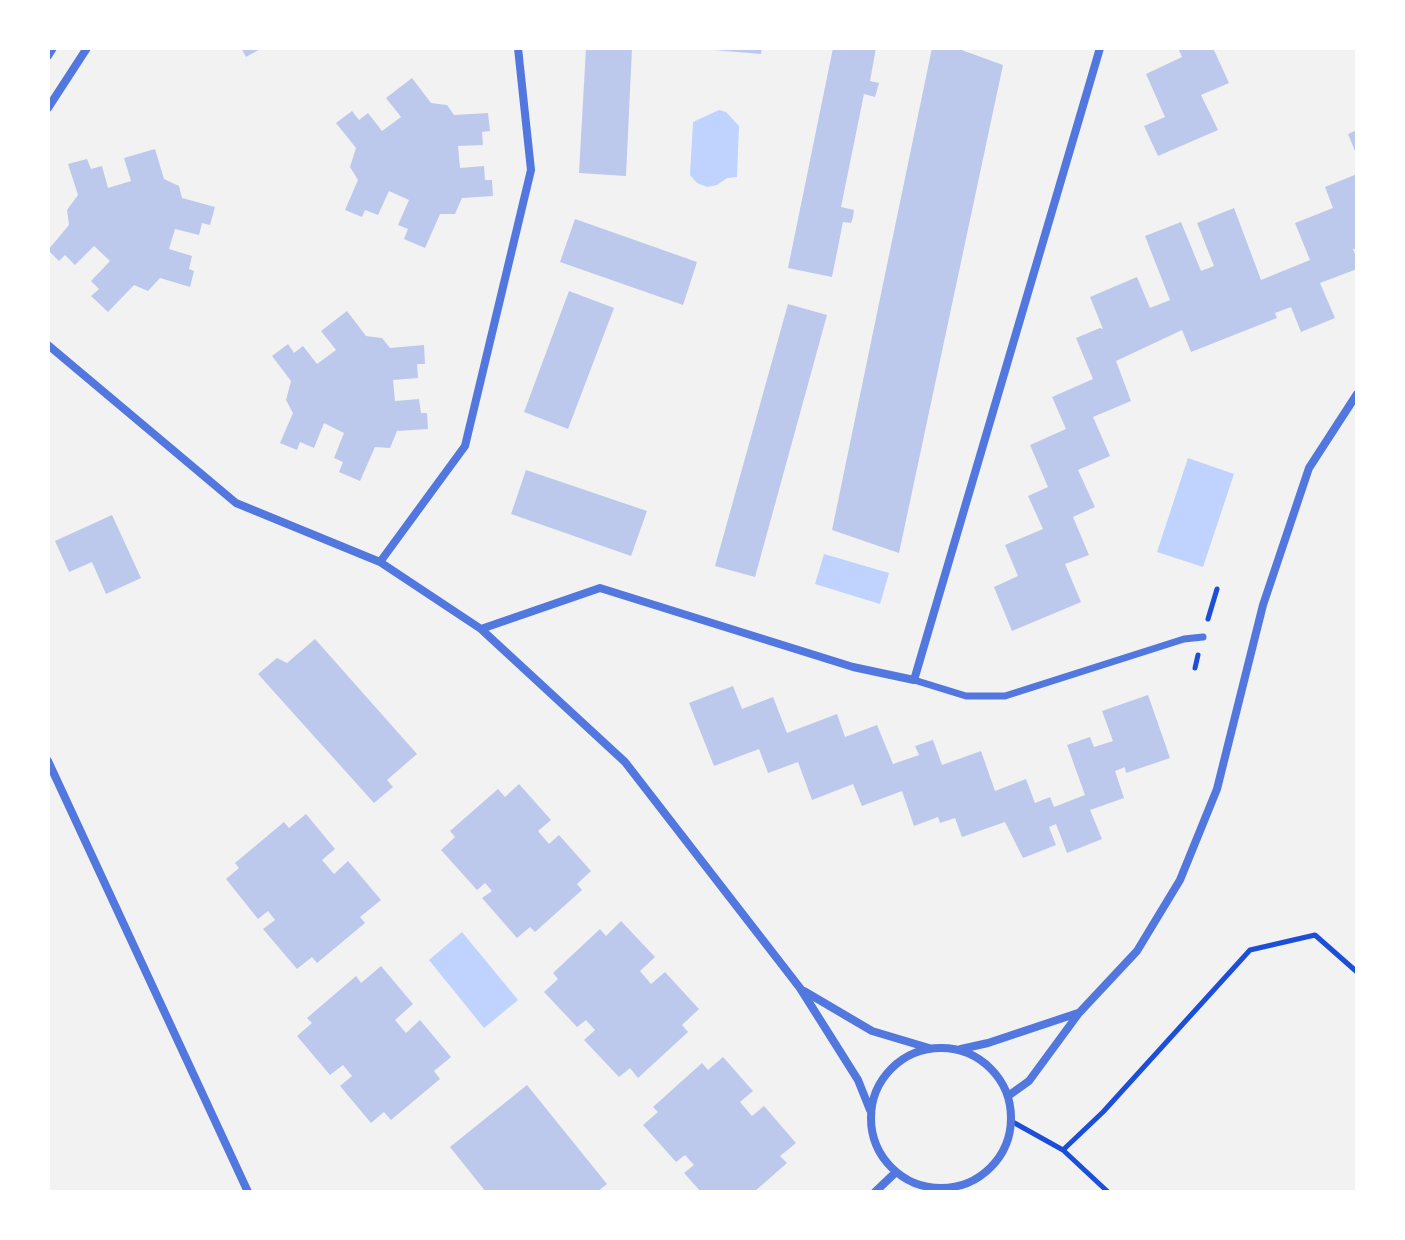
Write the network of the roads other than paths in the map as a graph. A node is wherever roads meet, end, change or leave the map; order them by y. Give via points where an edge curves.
1 (53, 48) edge
2 (87, 48) edge
3 (518, 48) edge
4 (1100, 48) edge
5 (48, 56) edge
6 (48, 108) edge
7 (48, 345) edge
8 (1357, 394) edge
9 (380, 562) junction
10 (481, 629) junction
11 (1203, 637) dead end
12 (914, 680) junction
13 (48, 761) edge
14 (800, 988) junction
15 (1079, 1013) junction
16 (929, 1048) junction
17 (958, 1050) junction
18 (1008, 1096) junction
19 (870, 1110) junction
20 (896, 1172) junction
21 (970, 1182) junction
22 (248, 1192) edge
23 (875, 1192) edge
24 (976, 1192) edge

1 - 5 street
2 - 6 street
3 - 9 street via 531,170 465,446
4 - 12 street
7 - 9 street via 236,503
8 - 15 street via 1309,468 1263,605 1217,789 1180,880 1137,951
9 - 10 street
10 - 12 street via 600,588 853,667
10 - 14 street via 625,762
11 - 12 street via 1005,696 966,696
13 - 22 street
14 - 16 street via 872,1031
14 - 19 street via 858,1080
15 - 17 street
15 - 18 street via 1029,1081
16 - 17 street
16 - 19 street via 890,1068
17 - 18 street via 985,1063
18 - 21 street via 1008,1140 986,1172
19 - 20 street via 881,1155
20 - 21 street via 932,1188
20 - 23 street
21 - 24 street

